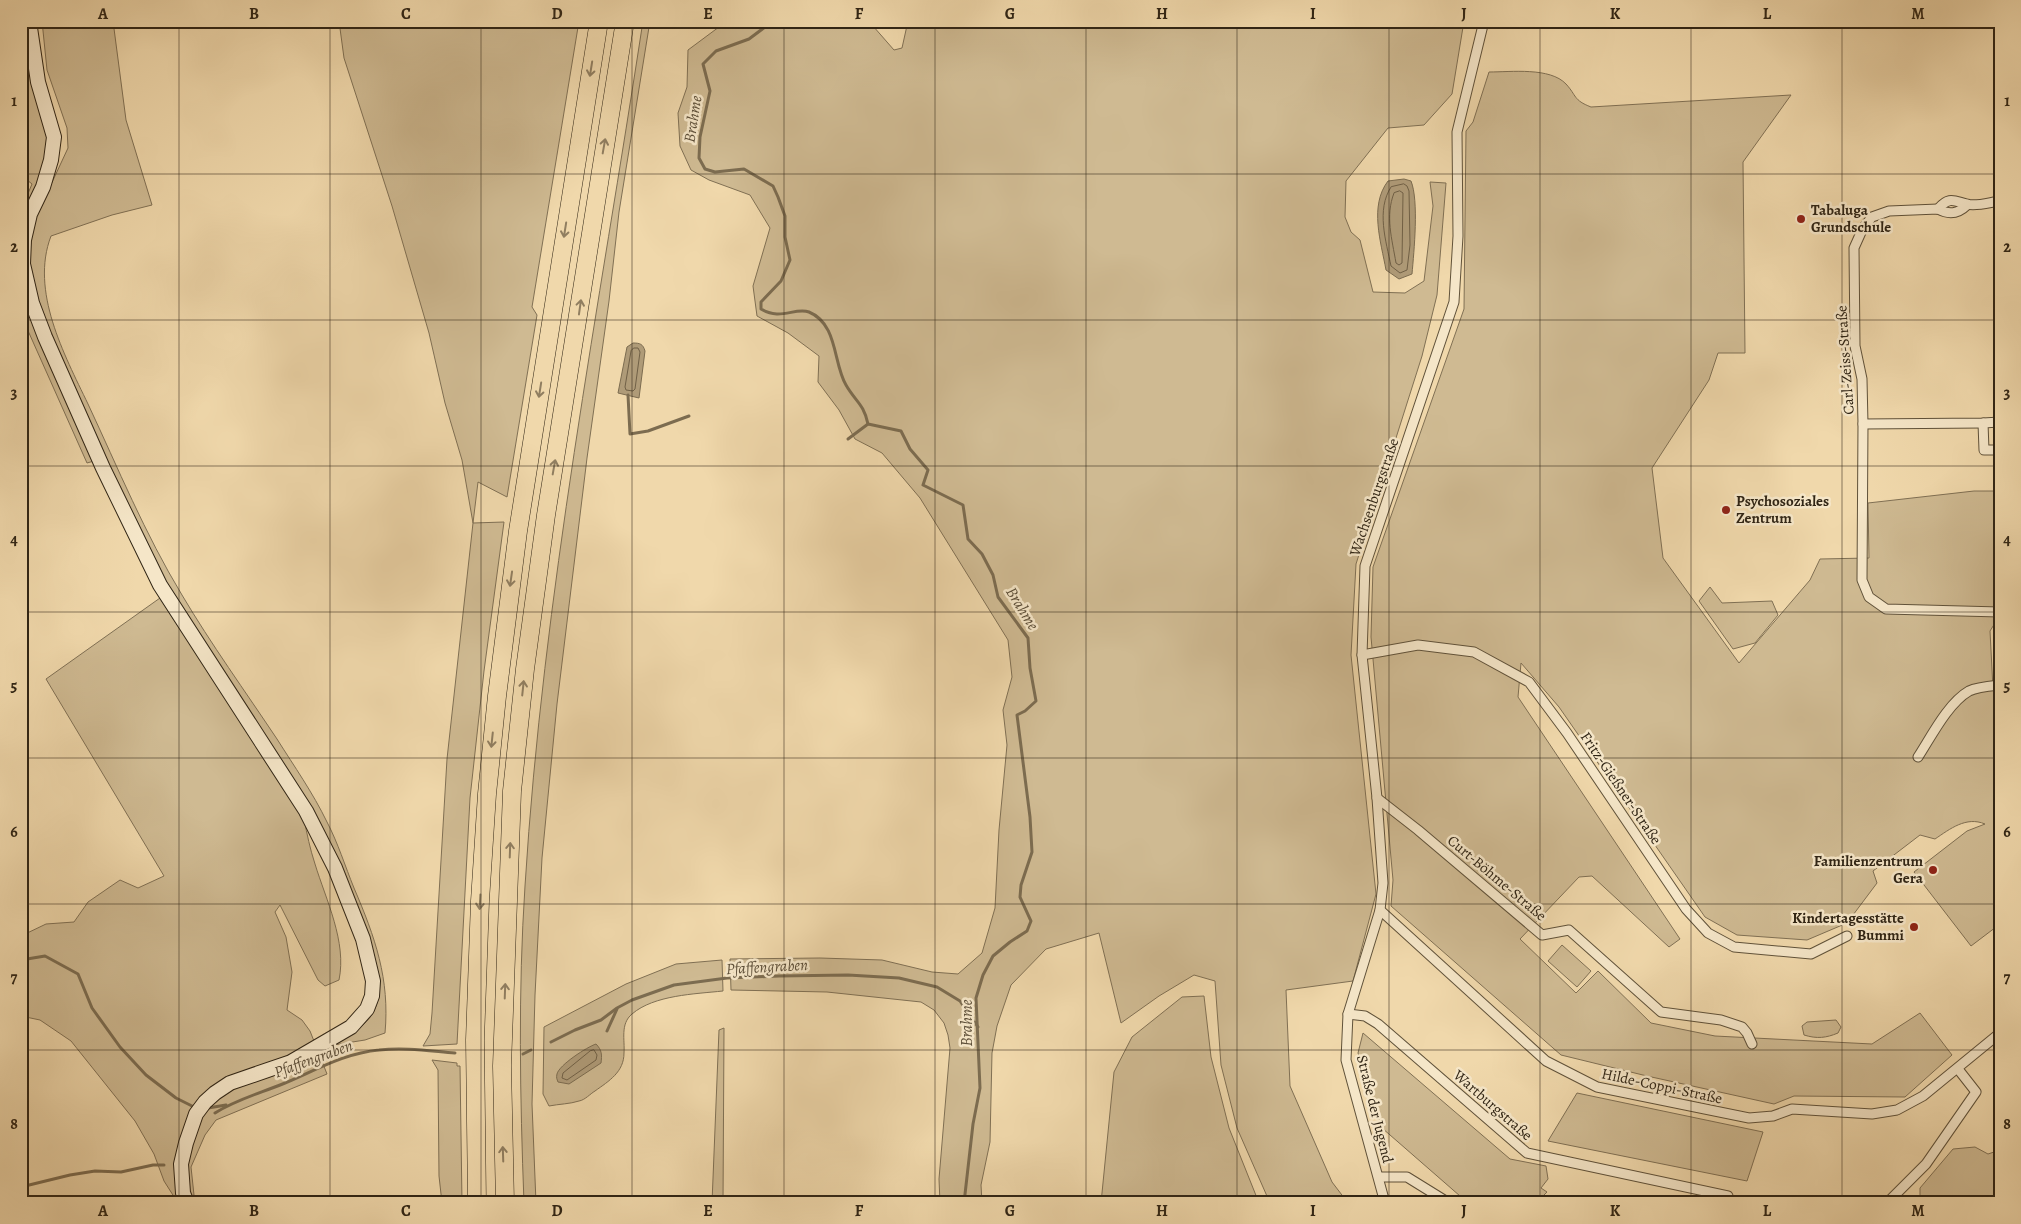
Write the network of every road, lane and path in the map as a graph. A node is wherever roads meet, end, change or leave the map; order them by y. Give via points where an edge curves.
1 (28, 21) edge
2 (599, 21) edge
3 (625, 21) edge
4 (1484, 21) edge
5 (2000, 201) edge
6 (1967, 205) junction
7 (1938, 209) junction
8 (2000, 422) edge
9 (1983, 423) junction
10 (1863, 424) junction
11 (2000, 450) edge
12 (2000, 612) edge
13 (1362, 655) junction
14 (2000, 686) edge
15 (1918, 756) dead end
16 (1377, 798) junction
17 (1380, 910) junction
18 (1846, 936) dead end
19 (1363, 964) joint
20 (1348, 1014) junction
21 (2000, 1033) edge
22 (1752, 1044) dead end
23 (1958, 1069) junction
24 (1379, 1177) junction
25 (1728, 1196) dead end
26 (187, 1203) edge
27 (478, 1203) edge
28 (505, 1203) edge
29 (1385, 1203) edge
30 (1449, 1203) edge
31 (1884, 1203) edge

1 - 26 street via 38,82 54,137 46,178 30,214 22,264 44,338 160,585 310,819 363,939 373,981 367,1009 351,1027 291,1062 230,1083 205,1102 196,1114 181,1164
2 -> 27 highway via 522,504 497,696 480,901 475,1040
28 -> 3 highway via 502,1040 512,790 546,515
4 - 13 street, Wachsenburgstraße via 1457,132 1458,236 1454,302 1365,566
5 - 6 street, Carl-Zeiss-Straße
6 - 7 street, Carl-Zeiss-Straße via 1954,213
6 - 7 street, Carl-Zeiss-Straße via 1952,200
7 - 10 street, Carl-Zeiss-Straße via 1888,211 1872,217 1862,228 1854,248 1855,346 1862,379
8 - 9 street
9 - 10 street
9 - 11 street via 1984,450
10 - 12 street, Carl-Zeiss-Straße via 1862,580 1869,597 1886,610
13 - 16 street, Wachsenburgstraße
13 - 18 street, Fritz-Gießner-Straße via 1418,645 1474,652 1529,682 1568,733 1686,909 1708,933 1734,947 1811,954
14 - 15 street via 1970,691 1956,701
16 - 17 street, Wachsenburgstraße via 1383,883
16 - 22 street, Curt-Böhme-Straße via 1542,935 1569,930 1661,1012 1720,1020 1742,1027
17 - 19 street, Wachsenburgstraße
17 - 23 street, Hilde-Coppi-Straße via 1546,1061 1597,1087 1749,1118 1773,1116 1792,1109 1872,1114 1897,1110 1923,1096
19 - 20 street, Straße der Jugend
20 - 24 street, Straße der Jugend via 1346,1060
20 - 25 street, Wartburgstraße via 1366,1016 1378,1024 1527,1153
21 - 23 street, Hilde-Coppi-Straße
23 - 31 street via 1976,1092 1926,1164
24 - 29 street, Straße der Jugend
24 - 30 street via 1407,1178

